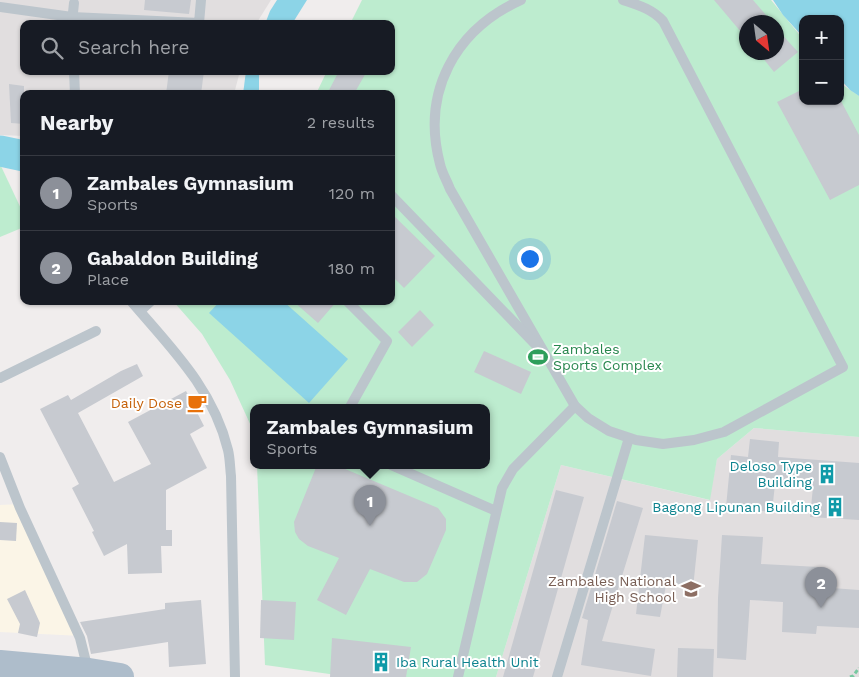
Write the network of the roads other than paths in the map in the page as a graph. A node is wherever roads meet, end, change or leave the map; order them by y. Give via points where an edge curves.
1 (201, 0) edge
2 (521, 0) edge
3 (622, 0) edge
4 (74, 3) dead end
5 (0, 6) edge
6 (72, 20) edge
7 (199, 20) edge
8 (74, 75) edge
9 (75, 90) edge
10 (395, 199) edge
11 (134, 305) edge
12 (147, 305) edge
13 (351, 305) edge
14 (140, 312) junction
15 (96, 331) dead end
16 (545, 354) junction
17 (0, 378) edge
18 (352, 404) edge
19 (575, 406) junction
20 (629, 438) junction
21 (0, 457) edge
22 (400, 469) edge
23 (496, 511) junction
24 (0, 664) edge
25 (89, 672) junction
26 (120, 677) edge
27 (235, 677) edge
28 (458, 677) edge
29 (557, 677) edge

1 - 7 lane
2 - 16 lane via 476,28 449,63 437,98 435,142 440,166 450,189
3 - 20 lane via 656,13 663,21 843,367 724,432 663,444
4 - 6 lane
5 - 6 lane
8 - 9 lane
10 - 16 lane
11 - 14 lane
12 - 14 lane
13 - 18 lane via 387,341
14 - 27 lane via 183,360 204,392 228,450
15 - 17 lane
16 - 19 lane
19 - 20 lane via 609,431
19 - 23 lane via 513,469 502,488
20 - 29 lane
21 - 25 lane via 80,638
22 - 23 lane
23 - 28 lane
24 - 25 main road
25 - 26 main road

